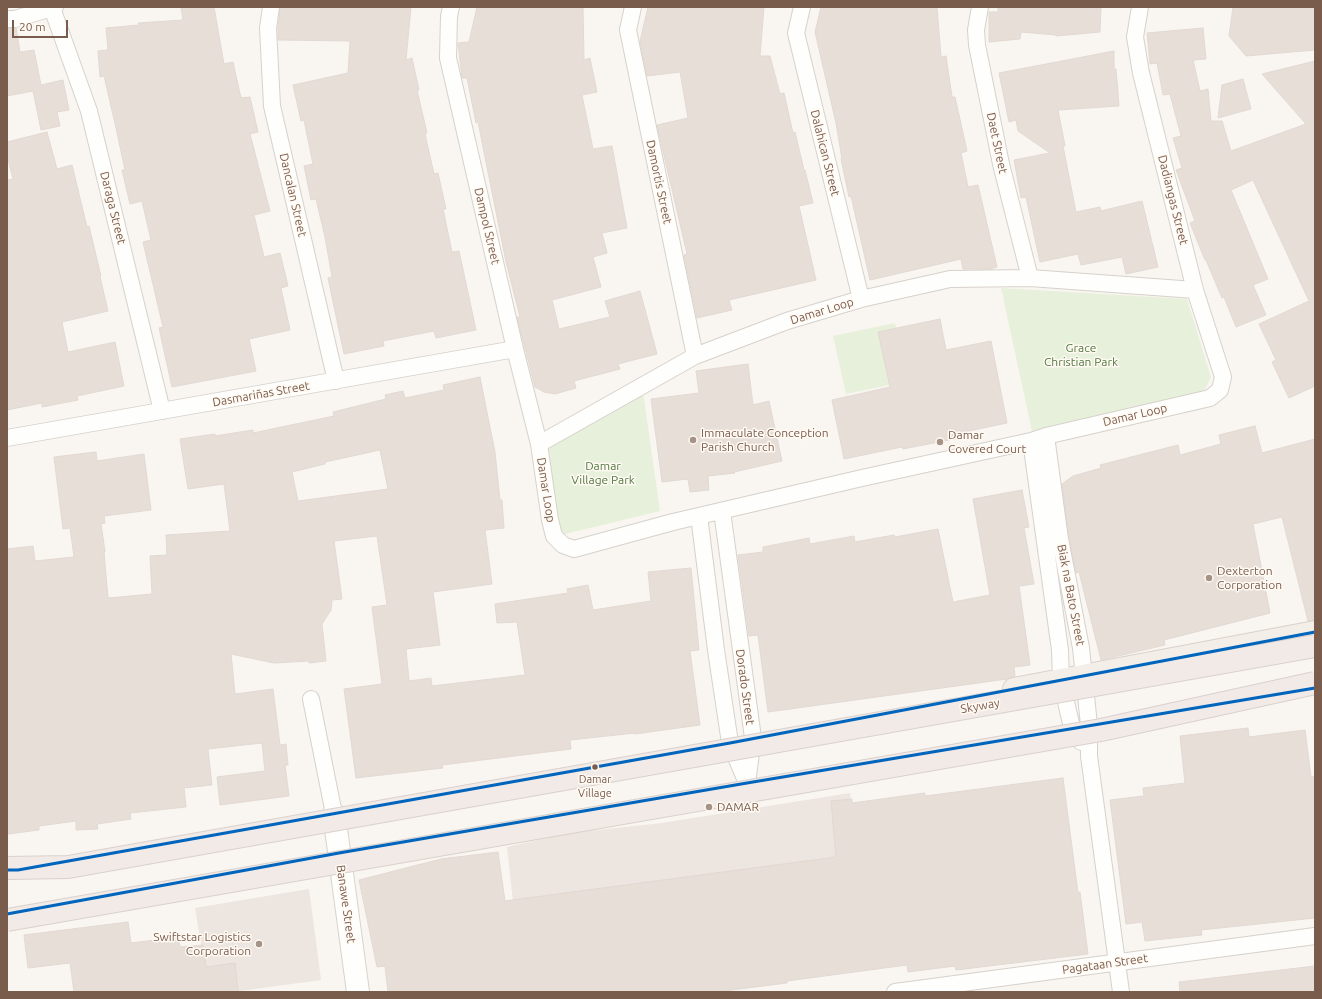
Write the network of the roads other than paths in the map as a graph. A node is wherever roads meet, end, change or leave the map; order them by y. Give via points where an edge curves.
1 (271, 7) edge
2 (451, 7) edge
3 (633, 7) edge
4 (802, 7) edge
5 (980, 7) edge
6 (1140, 7) edge
7 (53, 8) edge
8 (7, 20) edge
9 (1030, 278) junction
10 (1195, 290) junction
11 (861, 299) junction
12 (515, 349) junction
13 (695, 356) junction
14 (336, 381) junction
15 (1220, 390) joint
16 (162, 411) junction
17 (1046, 436) junction
18 (7, 438) edge
19 (1031, 441) junction
20 (540, 444) junction
21 (722, 511) junction
22 (699, 516) junction
23 (1315, 632) edge
24 (1315, 646) edge
25 (1084, 676) junction
26 (1061, 680) junction
27 (1315, 683) edge
28 (1315, 688) edge
29 (311, 699) dead end
30 (1081, 727) junction
31 (753, 738) junction
32 (730, 743) junction
33 (747, 783) junction
34 (334, 814) junction
35 (339, 853) junction
36 (10, 870) edge
37 (7, 914) edge
38 (7, 920) edge
39 (1315, 936) edge
40 (1117, 962) junction
41 (358, 992) edge
42 (894, 992) edge
43 (1122, 992) edge

1 - 14 street, Dancalan Street via 268,28 272,106
2 - 12 street, Dampol Street via 448,58
3 - 13 street, Damortis Street via 628,30
4 - 11 street, Dalahican Street via 796,33
5 - 9 street, Daet Street via 976,30 977,45 1001,164
6 - 10 street, Dadiangas Street via 1135,37 1141,73
7 - 8 street
7 - 16 street, Daraga Street via 89,111
9 - 10 street, Damar Loop
9 - 11 street, Damar Loop via 950,279
10 - 15 street, Dadiangas Street via 1223,377
11 - 13 street, Damar Loop via 787,321
12 - 14 street, Dasmariñas Street
12 - 20 street, Dampol Street
13 - 20 street, Damar Loop
14 - 16 street, Dasmariñas Street
15 - 17 street, Damar Loop via 1210,398
16 - 18 street, Dasmariñas Street
17 - 19 street, Damar Loop
17 - 25 street, Biak na Bato Street via 1060,539 1082,648
19 - 21 street, Damar Loop
19 - 26 street, Biak na Bato Street via 1060,650
20 - 22 street, Damar Loop via 550,520 554,536 563,545 574,549
21 - 22 street, Damar Loop
21 - 31 street, Dorado Street
22 - 32 street, Dorado Street
23 - 25 main road
24 - 36 highway, Skyway, bridge via 68,867
25 - 26 main road
25 - 30 street, Biak na Bato Street
26 - 30 street, Biak na Bato Street
26 - 31 main road
27 - 38 highway, bridge via 1101,730
28 - 30 main road
29 - 34 street, Banawe Street
30 - 33 main road
30 - 40 street, Biak na Bato Street via 1089,756
31 - 32 main road
31 - 33 street, Dorado Street
32 - 33 street, Dorado Street
32 - 34 main road
33 - 35 main road
34 - 35 main road, Banawe Street
34 - 36 main road
35 - 37 main road
35 - 41 main road, Banawe Street
39 - 40 street, Pagataan Street
40 - 42 street, Pagataan Street
40 - 43 street, Biak na Bato Street

